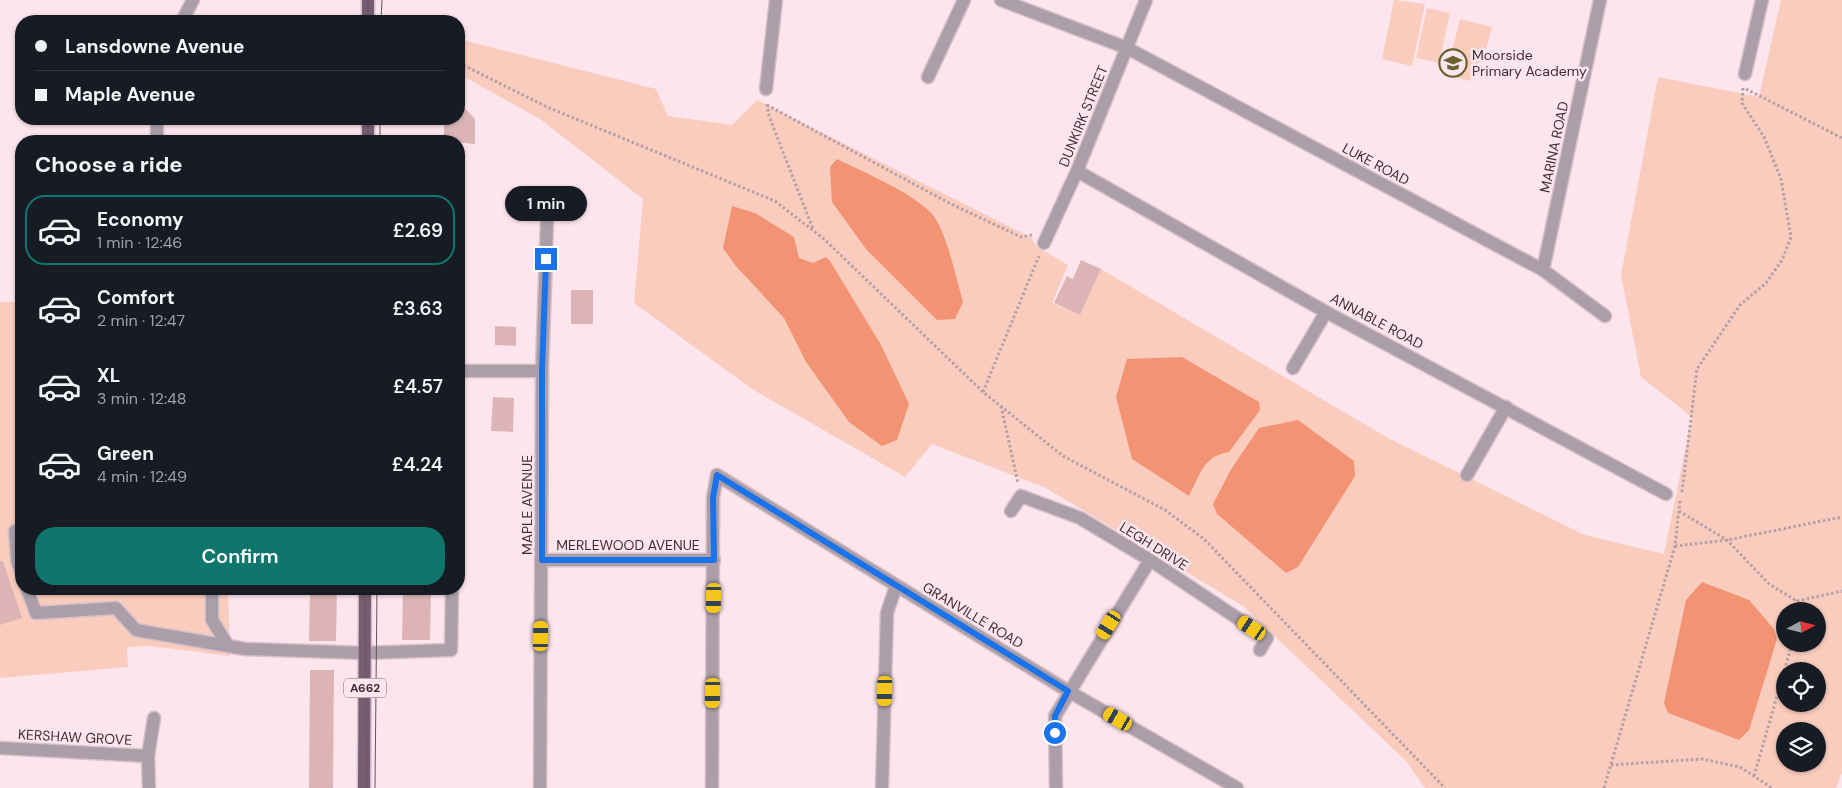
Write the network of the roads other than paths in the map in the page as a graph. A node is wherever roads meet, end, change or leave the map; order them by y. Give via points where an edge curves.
1 (193, 0) edge
2 (368, 0) edge
3 (776, 0) edge
4 (964, 0) edge
5 (1001, 0) edge
6 (1146, 0) edge
7 (1600, 0) edge
8 (1762, 0) edge
9 (185, 15) edge
10 (368, 15) edge
11 (1127, 48) junction
12 (1744, 74) road end
13 (928, 77) dead end
14 (766, 88) road end
15 (1077, 171) junction
16 (547, 222) dead end
17 (1044, 243) road end
18 (1544, 270) junction
19 (1326, 312) junction
20 (1606, 316) dead end
21 (1293, 368) dead end
22 (465, 371) edge
23 (542, 371) junction
24 (1506, 406) junction
25 (1467, 475) dead end
26 (1666, 494) dead end
27 (1012, 511) dead end
28 (542, 560) junction
29 (714, 560) junction
30 (1150, 560) junction
31 (896, 586) junction
32 (30, 595) edge
33 (212, 595) edge
34 (366, 595) edge
35 (452, 595) edge
36 (227, 644) junction
37 (1260, 650) dead end
38 (365, 653) junction
39 (1068, 691) junction
40 (154, 718) dead end
41 (0, 748) edge
42 (148, 756) junction
43 (1234, 787) edge
44 (149, 788) edge
45 (364, 788) edge
46 (540, 788) edge
47 (712, 788) edge
48 (882, 788) edge
49 (1056, 788) edge

1 - 9 street
2 - 10 main road
3 - 14 street
4 - 13 street
5 - 11 street, LUKE ROAD
6 - 11 street, DUNKIRK STREET
7 - 18 street, MARINA ROAD
8 - 12 street
11 - 15 street, DUNKIRK STREET
11 - 18 street, LUKE ROAD
15 - 17 street, DUNKIRK STREET
15 - 19 street, ANNABLE ROAD
16 - 23 street, MAPLE AVENUE
18 - 20 street, LUKE ROAD
19 - 21 street
19 - 24 street, ANNABLE ROAD
22 - 23 street
23 - 28 street, MAPLE AVENUE
24 - 25 street
24 - 26 street, ANNABLE ROAD
27 - 30 street, LEGH DRIVE via 1021,496 1080,518
28 - 29 street, MERLEWOOD AVENUE
28 - 46 street, MAPLE AVENUE
29 - 31 street, GRANVILLE ROAD via 713,498 717,475
29 - 47 street
30 - 37 street, LEGH DRIVE via 1267,638
30 - 39 street
31 - 39 street, GRANVILLE ROAD
31 - 48 street via 887,613
32 - 36 street via 36,613 116,608 136,630
33 - 36 street via 212,620
34 - 38 main road, A662
35 - 38 street via 451,650
36 - 38 street via 245,648
38 - 45 main road, A662
39 - 43 street, GRANVILLE ROAD
39 - 49 street via 1055,716
40 - 42 street, KERSHAW GROVE
41 - 42 street, KERSHAW GROVE
42 - 44 street, KERSHAW GROVE

